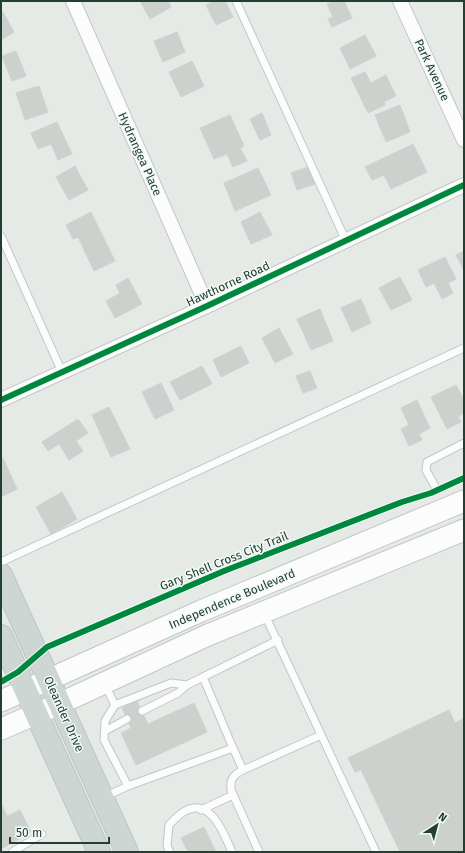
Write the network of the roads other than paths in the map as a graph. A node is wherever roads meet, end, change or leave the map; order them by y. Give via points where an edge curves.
1 (73, 1) edge
2 (236, 1) edge
3 (400, 1) edge
4 (464, 140) edge
5 (464, 186) edge
6 (1, 236) edge
7 (346, 240) junction
8 (207, 306) junction
9 (464, 348) edge
10 (62, 372) junction
11 (1, 400) edge
12 (464, 443) edge
13 (437, 490) dead end
14 (464, 500) edge
15 (464, 530) edge
16 (1, 562) edge
17 (1, 575) edge
18 (264, 613) junction
19 (1, 636) edge
20 (278, 640) junction
21 (203, 677) junction
22 (49, 680) junction
23 (104, 684) junction
24 (188, 684) junction
25 (26, 690) junction
26 (1, 702) edge
27 (59, 704) junction
28 (115, 704) junction
29 (142, 711) dead end
30 (36, 714) junction
31 (127, 719) dead end
32 (1, 729) edge
33 (105, 731) junction
34 (321, 735) junction
35 (233, 748) junction
36 (243, 770) junction
37 (128, 786) junction
38 (233, 795) junction
39 (102, 798) junction
40 (201, 810) junction
41 (42, 834) dead end
42 (12, 852) edge
43 (99, 852) edge
44 (127, 852) edge
45 (170, 852) edge
46 (232, 852) edge
47 (259, 852) edge
48 (376, 852) edge

1 - 8 street, Hydrangea Place
2 - 7 lane
3 - 4 street, Park Avenue
5 - 7 street, Hawthorne Road
6 - 10 lane
7 - 8 street, Hawthorne Road
8 - 10 street, Hawthorne Road
9 - 16 lane
10 - 11 street, Hawthorne Road
12 - 13 lane via 427,462 426,470
14 - 22 main road, Independence Boulevard via 201,611
15 - 18 main road, Independence Boulevard
17 - 22 main road, Oleander Drive
18 - 20 lane
18 - 23 main road, Independence Boulevard via 208,635
19 - 25 main road, Oleander Drive
20 - 21 lane
20 - 34 lane
21 - 24 lane
21 - 35 lane
22 - 25 main road, Independence Boulevard
22 - 27 main road, Oleander Drive
23 - 27 main road, Independence Boulevard
23 - 28 lane
24 - 28 lane via 171,684
24 - 29 lane via 178,693
25 - 26 main road, Independence Boulevard
25 - 30 main road, Oleander Drive
27 - 30 main road, Independence Boulevard
27 - 39 main road, Oleander Drive
28 - 33 lane via 105,721
30 - 32 main road, Independence Boulevard
30 - 43 main road, Oleander Drive
31 - 33 lane
33 - 37 lane via 104,740
34 - 36 lane
34 - 48 lane
35 - 36 lane
35 - 37 lane
36 - 38 lane via 234,775 230,782
37 - 39 lane
38 - 40 lane
38 - 47 lane
39 - 44 main road, Oleander Drive
40 - 45 lane via 183,811 169,826 167,846
40 - 46 lane via 210,813 216,819
41 - 42 lane

